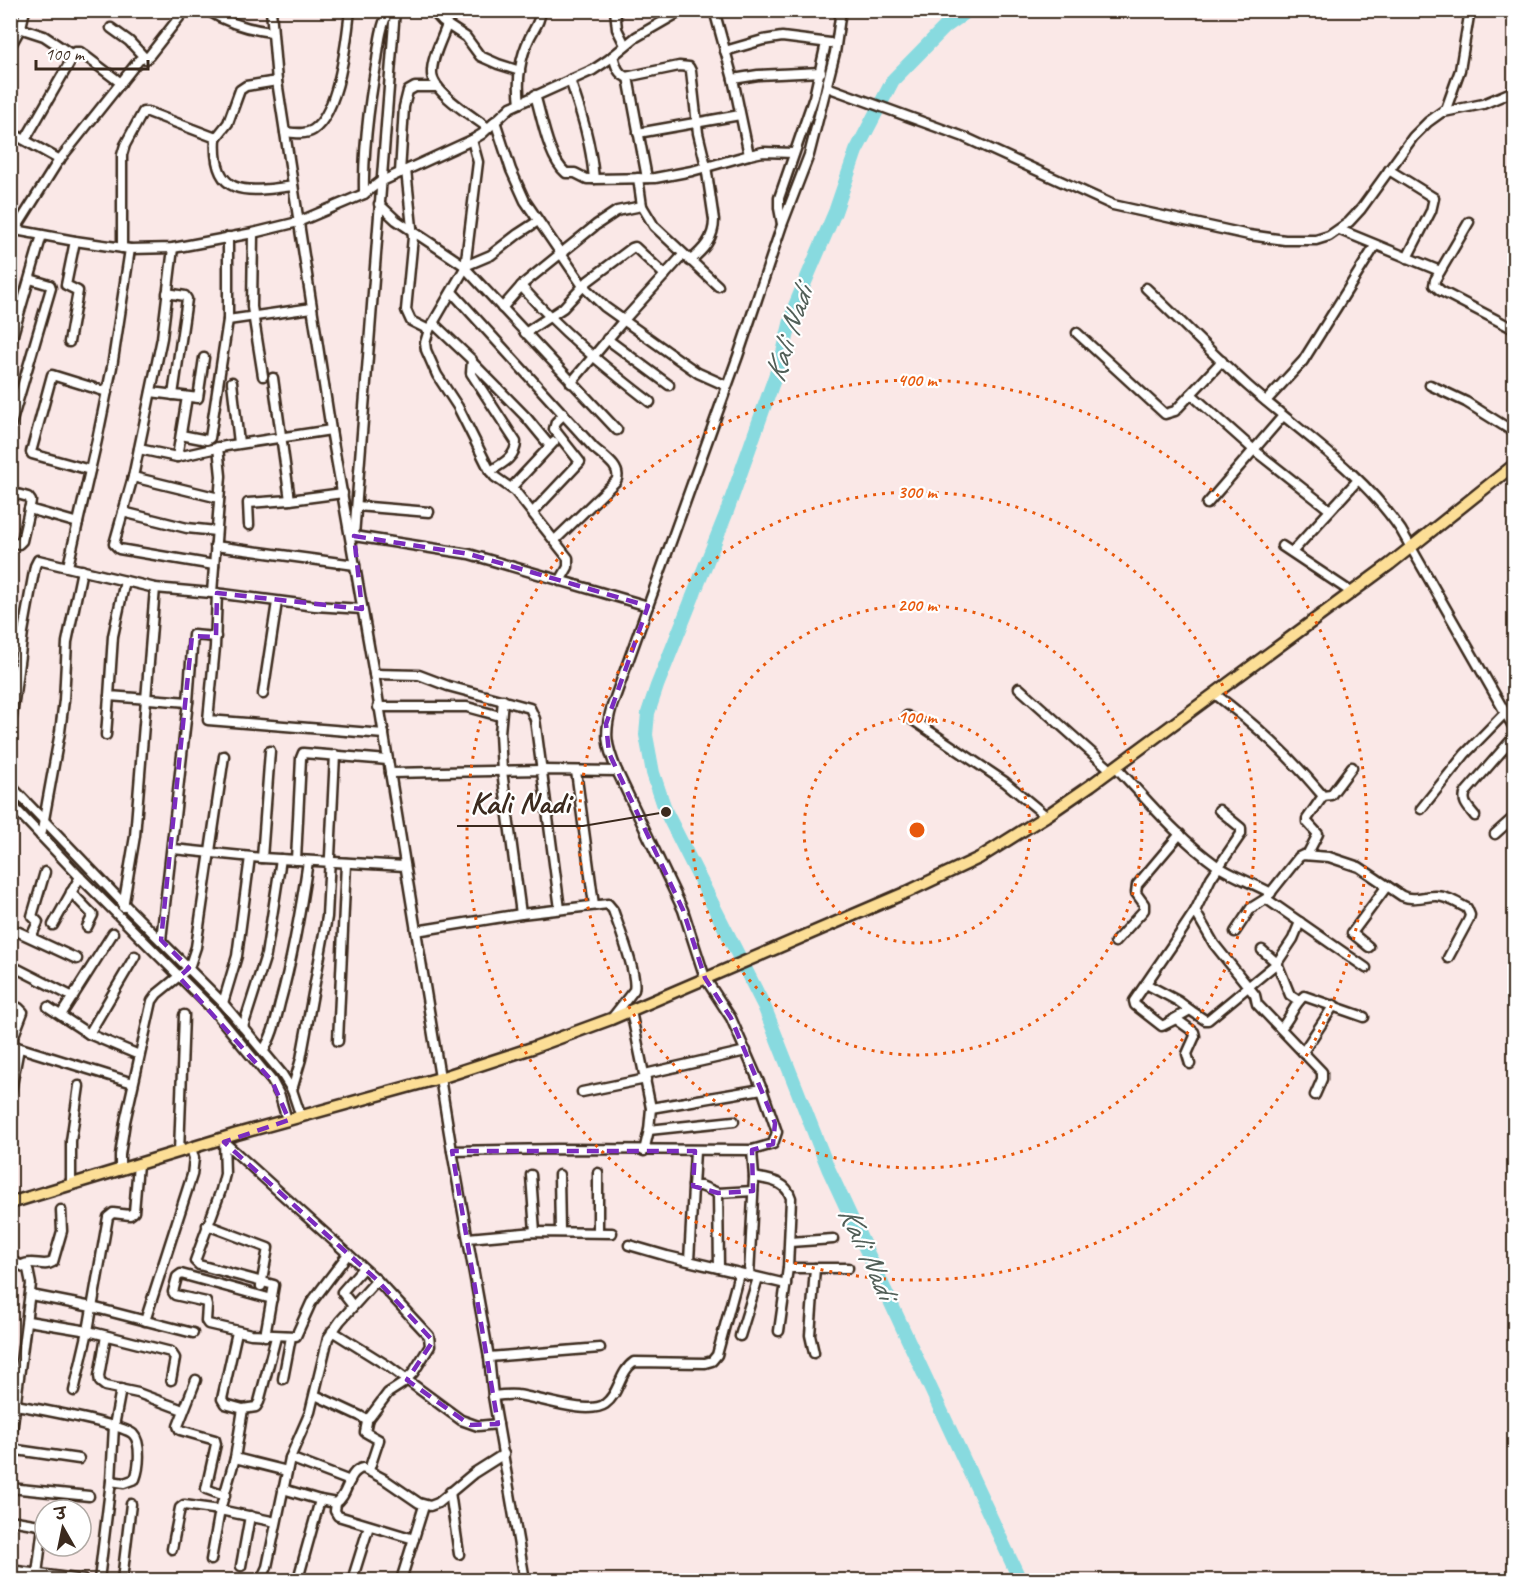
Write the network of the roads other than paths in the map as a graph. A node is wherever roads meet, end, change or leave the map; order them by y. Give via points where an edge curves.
1 (25, 10) edge
2 (207, 10) edge
3 (271, 10) edge
4 (350, 10) edge
5 (389, 10) edge
6 (395, 10) edge
7 (432, 10) edge
8 (541, 10) edge
9 (615, 10) edge
10 (683, 10) edge
11 (714, 10) edge
12 (841, 10) edge
13 (1470, 10) edge
14 (180, 12) edge
15 (10, 25) edge
16 (447, 25) junction
17 (21, 27) junction
18 (111, 28) dead end
19 (271, 32) junction
20 (826, 43) junction
21 (626, 45) junction
22 (837, 45) junction
23 (10, 47) edge
24 (725, 51) junction
25 (71, 54) junction
26 (613, 56) junction
27 (146, 59) junction
28 (520, 71) junction
29 (821, 72) junction
30 (628, 77) junction
31 (733, 79) junction
32 (570, 80) junction
33 (277, 81) junction
34 (121, 83) junction
35 (438, 87) junction
36 (827, 87) junction
37 (1515, 91) edge
38 (535, 95) junction
39 (520, 102) junction
40 (1444, 112) junction
41 (740, 116) junction
42 (697, 123) junction
43 (492, 124) junction
44 (10, 132) edge
45 (285, 132) junction
46 (638, 133) junction
47 (216, 138) junction
48 (24, 140) junction
49 (471, 140) junction
50 (794, 153) junction
51 (749, 155) junction
52 (60, 160) junction
53 (706, 166) junction
54 (1389, 170) junction
55 (403, 171) junction
56 (643, 178) junction
57 (594, 180) junction
58 (381, 182) junction
59 (293, 186) junction
60 (364, 194) junction
61 (379, 204) junction
62 (642, 206) junction
63 (538, 221) junction
64 (298, 222) junction
65 (1469, 222) dead end
66 (782, 225) junction
67 (14, 229) edge
68 (412, 230) junction
69 (1340, 230) junction
70 (253, 234) junction
71 (42, 236) junction
72 (228, 237) junction
73 (10, 238) edge
74 (75, 242) junction
75 (1375, 246) junction
76 (173, 248) junction
77 (126, 249) junction
78 (560, 254) junction
79 (686, 258) junction
80 (1407, 258) junction
81 (465, 267) junction
82 (1440, 271) junction
83 (665, 275) junction
84 (30, 279) junction
85 (521, 286) junction
86 (583, 286) junction
87 (718, 286) dead end
88 (1146, 288) dead end
89 (452, 292) junction
90 (167, 293) junction
91 (312, 308) junction
92 (502, 308) junction
93 (15, 316) edge
94 (253, 316) junction
95 (549, 317) junction
96 (228, 320) junction
97 (624, 320) junction
98 (431, 326) junction
99 (1515, 329) edge
100 (525, 333) junction
101 (1077, 333) dead end
102 (607, 339) junction
103 (69, 342) dead end
104 (10, 345) edge
105 (592, 357) junction
106 (204, 358) dead end
107 (1222, 361) junction
108 (473, 363) junction
109 (263, 376) dead end
110 (273, 378) dead end
111 (232, 382) dead end
112 (571, 382) junction
113 (669, 385) dead end
114 (1430, 385) dead end
115 (727, 386) junction
116 (107, 392) junction
117 (151, 392) junction
118 (1191, 394) junction
119 (173, 395) junction
120 (187, 397) junction
121 (1266, 401) junction
122 (650, 402) dead end
123 (564, 414) junction
124 (1283, 416) junction
125 (10, 428) edge
126 (331, 430) junction
127 (617, 430) dead end
128 (1515, 432) edge
129 (181, 435) junction
130 (560, 436) junction
131 (281, 438) junction
132 (239, 443) junction
133 (550, 446) junction
134 (218, 447) junction
135 (139, 448) junction
136 (1254, 450) junction
137 (177, 457) junction
138 (1515, 465) edge
139 (90, 470) junction
140 (490, 471) junction
141 (133, 477) junction
142 (1358, 480) junction
143 (511, 488) junction
144 (10, 492) edge
145 (343, 493) junction
146 (219, 498) junction
147 (290, 500) junction
148 (1207, 504) dead end
149 (357, 506) junction
150 (29, 509) junction
151 (1330, 510) junction
152 (123, 512) junction
153 (429, 512) dead end
154 (533, 512) junction
155 (78, 523) junction
156 (249, 525) dead end
157 (216, 531) junction
158 (354, 536) junction
159 (555, 540) junction
160 (10, 542) edge
161 (215, 546) junction
162 (1282, 546) dead end
163 (1411, 547) junction
164 (353, 548) junction
165 (1292, 552) junction
166 (214, 565) junction
167 (355, 565) junction
168 (68, 566) junction
169 (82, 570) junction
170 (125, 581) junction
171 (560, 581) junction
172 (155, 588) junction
173 (1351, 592) junction
174 (215, 593) junction
175 (277, 602) junction
176 (648, 606) junction
177 (362, 609) junction
178 (216, 637) junction
179 (374, 674) junction
180 (1019, 688) dead end
181 (263, 694) dead end
182 (1215, 694) junction
183 (109, 696) junction
184 (146, 699) junction
185 (503, 700) junction
186 (188, 702) junction
187 (378, 707) junction
188 (1505, 713) junction
189 (500, 716) junction
190 (907, 716) dead end
191 (1515, 728) edge
192 (10, 732) edge
193 (106, 735) dead end
194 (384, 735) junction
195 (1515, 736) edge
196 (270, 751) dead end
197 (335, 755) junction
198 (224, 756) dead end
199 (388, 760) junction
200 (1352, 767) dead end
201 (1114, 768) junction
202 (542, 770) junction
203 (502, 771) junction
204 (576, 771) junction
205 (617, 771) junction
206 (390, 773) junction
207 (10, 784) edge
208 (1323, 796) junction
209 (10, 803) edge
210 (1421, 809) dead end
211 (1219, 810) dead end
212 (1046, 816) junction
213 (1475, 816) dead end
214 (1515, 817) edge
215 (45, 821) junction
216 (1180, 834) junction
217 (1495, 834) dead end
218 (42, 836) junction
219 (173, 849) junction
220 (209, 853) junction
221 (1307, 855) junction
222 (250, 857) junction
223 (262, 858) junction
224 (281, 860) junction
225 (296, 860) junction
226 (308, 861) junction
227 (329, 862) junction
228 (346, 863) junction
229 (405, 866) junction
230 (1218, 867) junction
231 (45, 872) dead end
232 (80, 877) junction
233 (1387, 886) junction
234 (73, 888) junction
235 (1269, 895) junction
236 (124, 904) junction
237 (594, 905) junction
238 (560, 909) junction
239 (1195, 911) junction
240 (521, 914) junction
241 (118, 916) junction
242 (1300, 922) junction
243 (53, 925) dead end
244 (87, 927) dead end
245 (10, 928) edge
246 (416, 931) junction
247 (1235, 932) dead end
248 (113, 933) dead end
249 (31, 937) junction
250 (161, 940) junction
251 (1115, 942) dead end
252 (1369, 947) dead end
253 (1262, 950) dead end
254 (135, 956) dead end
255 (1448, 958) dead end
256 (77, 959) dead end
257 (1277, 963) junction
258 (10, 965) edge
259 (189, 968) junction
260 (1366, 968) dead end
261 (711, 976) junction
262 (179, 977) junction
263 (1146, 984) junction
264 (1247, 986) junction
265 (73, 997) junction
266 (1299, 1001) junction
267 (223, 1003) junction
268 (10, 1005) edge
269 (1334, 1005) junction
270 (48, 1007) dead end
271 (631, 1011) junction
272 (1190, 1011) junction
273 (61, 1015) junction
274 (184, 1015) dead end
275 (1364, 1017) dead end
276 (611, 1019) junction
277 (1174, 1019) junction
278 (243, 1027) junction
279 (1281, 1028) junction
280 (89, 1034) junction
281 (338, 1041) dead end
282 (19, 1048) junction
283 (263, 1050) junction
284 (746, 1051) junction
285 (1303, 1052) junction
286 (139, 1055) junction
287 (1190, 1064) dead end
288 (646, 1076) junction
289 (440, 1078) junction
290 (133, 1083) junction
291 (78, 1086) dead end
292 (762, 1089) junction
293 (292, 1090) junction
294 (582, 1092) dead end
295 (1315, 1095) dead end
296 (10, 1096) edge
297 (651, 1108) junction
298 (301, 1117) junction
299 (287, 1120) junction
300 (734, 1121) dead end
301 (649, 1130) junction
302 (224, 1140) junction
303 (191, 1148) junction
304 (752, 1150) junction
305 (452, 1151) junction
306 (644, 1151) junction
307 (695, 1151) junction
308 (179, 1152) junction
309 (138, 1164) junction
310 (754, 1169) junction
311 (120, 1170) junction
312 (598, 1173) dead end
313 (531, 1175) dead end
314 (559, 1175) dead end
315 (71, 1184) junction
316 (693, 1186) junction
317 (753, 1191) junction
318 (718, 1193) junction
319 (10, 1203) edge
320 (61, 1210) dead end
321 (207, 1225) junction
322 (560, 1231) junction
323 (535, 1232) junction
324 (598, 1232) junction
325 (612, 1233) dead end
326 (468, 1238) junction
327 (833, 1239) dead end
328 (789, 1242) junction
329 (629, 1245) dead end
330 (348, 1254) junction
331 (11, 1260) edge
332 (689, 1261) junction
333 (10, 1264) edge
334 (22, 1265) junction
335 (363, 1268) junction
336 (719, 1268) junction
337 (788, 1268) junction
338 (815, 1268) junction
339 (848, 1268) dead end
340 (739, 1274) junction
341 (753, 1277) junction
342 (376, 1280) junction
343 (262, 1281) junction
344 (786, 1284) junction
345 (31, 1295) junction
346 (259, 1295) junction
347 (272, 1299) junction
348 (353, 1306) junction
349 (92, 1307) junction
350 (28, 1321) junction
351 (145, 1321) junction
352 (88, 1331) junction
353 (332, 1331) junction
354 (779, 1331) dead end
355 (237, 1332) junction
356 (193, 1333) dead end
357 (106, 1336) junction
358 (265, 1336) junction
359 (276, 1336) junction
360 (740, 1336) dead end
361 (291, 1337) junction
362 (600, 1348) dead end
363 (814, 1353) dead end
364 (489, 1357) junction
365 (283, 1379) dead end
366 (171, 1380) dead end
367 (196, 1380) dead end
368 (407, 1380) junction
369 (121, 1389) junction
370 (74, 1391) dead end
371 (315, 1395) junction
372 (493, 1396) junction
373 (16, 1405) junction
374 (243, 1409) junction
375 (183, 1410) junction
376 (365, 1419) junction
377 (498, 1424) junction
378 (114, 1426) junction
379 (10, 1448) edge
380 (504, 1455) junction
381 (235, 1458) junction
382 (290, 1458) junction
383 (79, 1459) dead end
384 (369, 1470) junction
385 (287, 1471) junction
386 (111, 1481) junction
387 (350, 1481) junction
388 (10, 1488) edge
389 (283, 1489) junction
390 (450, 1492) junction
391 (90, 1496) dead end
392 (225, 1496) junction
393 (320, 1500) junction
394 (336, 1503) junction
395 (131, 1504) dead end
396 (424, 1506) junction
397 (220, 1510) junction
398 (250, 1516) junction
399 (10, 1520) edge
400 (276, 1522) junction
401 (33, 1524) edge
402 (369, 1526) junction
403 (414, 1539) junction
404 (172, 1549) dead end
405 (459, 1554) dead end
406 (39, 1558) edge
407 (211, 1560) dead end
408 (241, 1566) dead end
409 (10, 1570) edge
410 (300, 1572) dead end
411 (37, 1574) junction
412 (354, 1574) dead end
413 (83, 1581) edge
414 (99, 1581) edge
415 (122, 1581) edge
416 (261, 1581) edge
417 (401, 1581) edge
418 (525, 1581) edge

1 - 17 street
2 - 19 street via 250,29
3 - 19 street
4 - 45 street via 340,76 322,120 309,132
5 - 60 street via 372,85
6 - 58 street
7 - 16 street
8 - 28 street
9 - 21 street via 617,29
10 - 21 street
11 - 24 street
12 - 22 street
13 - 40 street via 1460,70
14 - 27 street
15 - 17 street
16 - 28 street via 466,38 480,56
16 - 35 street via 431,71
17 - 23 street
17 - 25 street via 44,36
18 - 27 street
19 - 33 street
20 - 22 street
20 - 24 street via 782,36
20 - 29 street
21 - 26 street
22 - 36 street
24 - 31 street
25 - 34 street via 80,52
25 - 48 street
26 - 30 street via 621,75
26 - 32 street
27 - 34 street via 138,60
28 - 39 street
29 - 31 street
29 - 50 street
30 - 42 street via 689,67
30 - 46 street
31 - 41 street
32 - 38 street
32 - 57 street via 585,121
33 - 45 street
33 - 47 street via 240,90 228,123
34 - 52 street
35 - 43 street via 453,102
35 - 55 street via 415,87 408,91
36 - 66 street via 809,155
36 - 69 street via 964,137 1113,205 1285,240 1323,239
37 - 40 street
38 - 39 street
38 - 57 street via 562,171
39 - 43 street
40 - 54 street via 1413,137
41 - 42 street
41 - 51 street
42 - 46 street
42 - 53 street
43 - 49 street
43 - 63 street via 519,189
44 - 48 street
45 - 59 street
46 - 56 street
47 - 59 street via 220,173 235,186 253,191
47 - 77 street via 148,112 141,114 122,155
48 - 52 street
49 - 55 street
49 - 81 street via 478,162
50 - 51 street
50 - 66 street via 779,198
51 - 53 street
52 - 67 street
53 - 56 street
53 - 79 street via 714,228 708,243
54 - 69 street
54 - 80 street via 1434,198
55 - 58 street
55 - 68 street
56 - 57 street
56 - 62 street
58 - 60 street
58 - 61 street
59 - 64 street
60 - 64 street
61 - 68 street
61 - 149 street
62 - 78 street via 612,214
62 - 79 street via 654,226
63 - 78 street
63 - 81 street via 491,255
64 - 70 street
64 - 91 street
65 - 82 street
66 - 115 street
67 - 71 street
67 - 73 street
68 - 81 street
68 - 98 street via 406,310 411,321
69 - 75 street
70 - 72 street
70 - 94 street
71 - 74 street
71 - 84 street
72 - 76 street
72 - 96 street
74 - 77 street
74 - 103 street via 66,285 78,291
75 - 80 street
75 - 121 street via 1303,361
76 - 77 street
76 - 90 street
77 - 116 street
78 - 85 street
78 - 86 street
79 - 83 street
79 - 87 street
80 - 82 street
81 - 89 street
81 - 92 street
82 - 99 street via 1434,282 1436,288
83 - 86 street via 634,247
83 - 97 street
84 - 93 street
84 - 125 street via 51,288
85 - 92 street
85 - 95 street
86 - 95 street
86 - 97 street
88 - 107 street
89 - 98 street
89 - 123 street
90 - 117 street
90 - 119 street via 187,299
91 - 94 street
91 - 126 street
92 - 100 street
93 - 104 street
94 - 96 street
94 - 109 street
95 - 100 street
95 - 105 street
96 - 129 street via 210,438
97 - 102 street
97 - 115 street via 698,373
98 - 108 street via 458,345
98 - 140 street via 425,343 429,359
100 - 112 street
101 - 118 street via 1165,414 1175,411
102 - 105 street
102 - 113 street
105 - 112 street
105 - 122 street
106 - 120 street via 199,397
107 - 118 street
107 - 121 street
108 - 133 street
108 - 140 street via 471,373 516,442 511,456
110 - 131 street
111 - 132 street
112 - 127 street
114 - 128 street
115 - 176 street
116 - 139 street
116 - 139 street via 52,375 31,452
117 - 119 street
117 - 135 street
118 - 136 street
119 - 120 street
120 - 129 street
121 - 124 street
123 - 130 street via 554,426
123 - 159 street via 619,474
124 - 136 street
124 - 142 street
126 - 131 street
126 - 145 street
129 - 137 street
130 - 133 street
130 - 154 street via 580,462
131 - 132 street
131 - 147 street
132 - 134 street
133 - 143 street
134 - 137 street
134 - 146 street
135 - 137 street
135 - 141 street
136 - 148 street
136 - 151 street
138 - 163 main road
139 - 155 street
140 - 143 street
141 - 146 street
141 - 152 street
142 - 151 street
142 - 163 street via 1381,503
143 - 154 street
144 - 150 street via 30,498
145 - 147 street
145 - 164 street
146 - 157 street
147 - 156 street via 248,503
149 - 153 street
149 - 158 street
150 - 155 street
150 - 160 street via 22,541
151 - 165 street
152 - 157 street
152 - 166 street via 115,547
154 - 159 street
155 - 168 street
157 - 161 street
158 - 164 street
158 - 171 street via 469,554
159 - 171 street via 569,561
161 - 166 street
161 - 167 street
162 - 165 street
163 - 173 main road
163 - 188 street
164 - 167 street
165 - 173 street
166 - 174 street
167 - 177 street
168 - 169 street
168 - 192 street via 36,562
169 - 170 street
169 - 215 street via 67,642 64,700
170 - 172 street
170 - 183 street via 113,636
171 - 176 street
172 - 174 street
172 - 184 street
173 - 182 main road
174 - 175 street
174 - 178 street
175 - 177 street
175 - 181 street
176 - 205 street via 606,724 609,753
177 - 179 street
178 - 186 street via 193,635
178 - 194 street via 208,720
179 - 185 street via 419,675
179 - 187 street
180 - 201 street
182 - 201 main road
182 - 208 street via 1261,729
183 - 184 street
183 - 193 street
184 - 186 street
184 - 236 street via 135,836
185 - 189 street
185 - 202 street via 526,705 534,712
186 - 219 street
187 - 189 street via 467,707
187 - 194 street
188 - 191 street
188 - 210 street via 1465,754
189 - 203 street
190 - 212 street via 1022,793
194 - 199 street
195 - 213 street via 1466,792 1464,802
196 - 223 street
197 - 199 street
197 - 225 street via 301,755
197 - 227 street
198 - 220 street
199 - 206 street
200 - 208 street via 1331,795
201 - 212 main road
201 - 216 street
202 - 203 street
202 - 204 street
202 - 238 street
203 - 206 street
203 - 240 street
204 - 205 street
204 - 237 street
205 - 261 street
206 - 229 street
207 - 215 street
208 - 221 street via 1307,819 1318,834
209 - 218 street
211 - 230 street via 1242,832
212 - 261 main road via 979,858
214 - 217 street
215 - 218 street
215 - 236 street
216 - 230 street
216 - 251 street via 1137,885 1136,893 1144,910
218 - 232 street
219 - 220 street
219 - 250 street
220 - 222 street
220 - 259 street via 199,935
221 - 233 street via 1359,867
221 - 235 street via 1296,860
222 - 223 street
222 - 267 street via 237,956
223 - 224 street
224 - 225 street
224 - 278 street via 266,955
225 - 226 street
226 - 227 street
226 - 283 street via 285,986
227 - 228 street
227 - 293 street via 322,948
228 - 229 street
228 - 281 street
229 - 246 street
230 - 235 street
230 - 239 street
231 - 249 street via 32,916 38,922
232 - 234 street
232 - 241 street
233 - 252 street via 1352,933
233 - 255 street via 1409,899 1446,897 1467,908 1469,919
234 - 243 street
234 - 244 street via 93,915
235 - 242 street
235 - 247 street via 1251,908
236 - 241 street
236 - 250 street
237 - 238 street
237 - 276 street via 612,906 635,978 634,990
238 - 240 street
239 - 263 street
239 - 264 street via 1219,951
240 - 246 street
241 - 262 street
242 - 257 street
242 - 260 street
245 - 249 street
246 - 289 street
248 - 265 street
249 - 256 street
250 - 259 street
253 - 257 street
254 - 280 street
257 - 264 street
257 - 266 street via 1290,995
258 - 265 street
259 - 262 street
259 - 267 street
261 - 271 main road
261 - 284 street
262 - 286 street via 152,1001
262 - 299 street via 214,1011 272,1082
263 - 272 street
263 - 277 street via 1134,1000 1135,1005 1162,1026
264 - 272 street via 1206,1021
264 - 279 street via 1257,1004
265 - 273 street
266 - 269 street via 1304,996
266 - 279 street
267 - 278 street
268 - 282 street via 22,1012 12,1042
269 - 275 street
269 - 285 street
270 - 273 street
271 - 276 main road
271 - 288 street
272 - 277 street
273 - 280 street
274 - 308 street
276 - 289 main road
277 - 287 street via 1195,1034 1188,1054
278 - 283 street
279 - 285 street
280 - 286 street
282 - 290 street
282 - 296 street
283 - 293 street
284 - 288 street
284 - 292 street
285 - 295 street via 1322,1072
286 - 290 street
288 - 294 street
288 - 297 street
289 - 298 main road
289 - 305 street
290 - 311 street via 121,1139
291 - 315 street via 71,1141
292 - 297 street
292 - 304 street via 777,1139
293 - 298 street
297 - 301 street
298 - 299 main road
299 - 302 main road
300 - 301 street
301 - 306 street
302 - 303 main road
302 - 321 street via 225,1174
302 - 330 street
303 - 308 main road
303 - 351 street via 192,1175
304 - 307 street
304 - 310 street
305 - 306 street
305 - 326 street
306 - 307 street
307 - 316 street
308 - 309 main road
309 - 311 main road
309 - 349 street via 134,1212 108,1216
310 - 317 street
310 - 328 street via 788,1190 792,1208
311 - 315 main road
312 - 324 street
313 - 323 street
314 - 322 street
315 - 319 main road
316 - 318 street
316 - 332 street
317 - 318 street
317 - 341 street
318 - 336 street
320 - 334 street via 62,1231 53,1262
321 - 343 street via 268,1248
321 - 343 street via 196,1263
322 - 323 street
322 - 324 street
323 - 326 street
324 - 325 street
326 - 364 street
327 - 328 street
328 - 337 street
329 - 332 street
330 - 335 street
330 - 361 street via 311,1303 299,1333
331 - 333 street
331 - 334 street
332 - 336 street
334 - 345 street via 31,1278
335 - 342 street
335 - 348 street via 342,1292
336 - 340 street
337 - 338 street
337 - 344 street
338 - 339 street
338 - 363 street via 810,1335
340 - 341 street
340 - 372 street via 712,1361 634,1362 613,1395 595,1408 516,1395
341 - 344 street
341 - 360 street
342 - 348 street
342 - 368 street via 431,1341
343 - 346 street
343 - 347 street via 274,1285
344 - 354 street
345 - 349 street
345 - 350 street
346 - 347 street
346 - 355 street via 181,1274 177,1277 173,1294 206,1302 208,1324
347 - 358 street
348 - 353 street
349 - 351 street
349 - 352 street
350 - 352 street
350 - 373 street
351 - 356 street
352 - 357 street
352 - 370 street
353 - 368 street
353 - 371 street via 324,1349
355 - 358 street
355 - 374 street via 222,1399 225,1404
357 - 366 street via 174,1354
357 - 369 street via 100,1382
358 - 359 street
359 - 361 street
359 - 374 street via 259,1402 256,1407
361 - 365 street
362 - 364 street
364 - 372 street
367 - 375 street
368 - 376 street via 388,1393
368 - 377 street via 470,1425
369 - 375 street
369 - 378 street
371 - 376 street
371 - 382 street
372 - 377 street
373 - 378 street
373 - 379 street
374 - 381 street
375 - 392 street via 178,1428 216,1440 206,1489
376 - 384 street via 365,1432 379,1440
377 - 380 street
378 - 386 street
378 - 386 street via 135,1436 138,1463 135,1479
379 - 383 street
380 - 390 street
380 - 418 street
381 - 385 street
381 - 392 street
382 - 385 street
382 - 387 street
384 - 387 street via 358,1469
384 - 396 street
385 - 389 street
386 - 414 street
387 - 394 street
388 - 391 street
389 - 393 street
389 - 400 street
390 - 396 street via 438,1503
390 - 405 street
392 - 397 street
393 - 394 street
393 - 410 street
394 - 402 street via 338,1516
395 - 415 street
396 - 403 street
397 - 398 street
397 - 404 street via 182,1506
397 - 407 street
398 - 400 street
398 - 408 street
399 - 401 street
400 - 416 street
402 - 403 street
402 - 412 street
403 - 417 street
406 - 411 street
409 - 411 street
411 - 413 street

